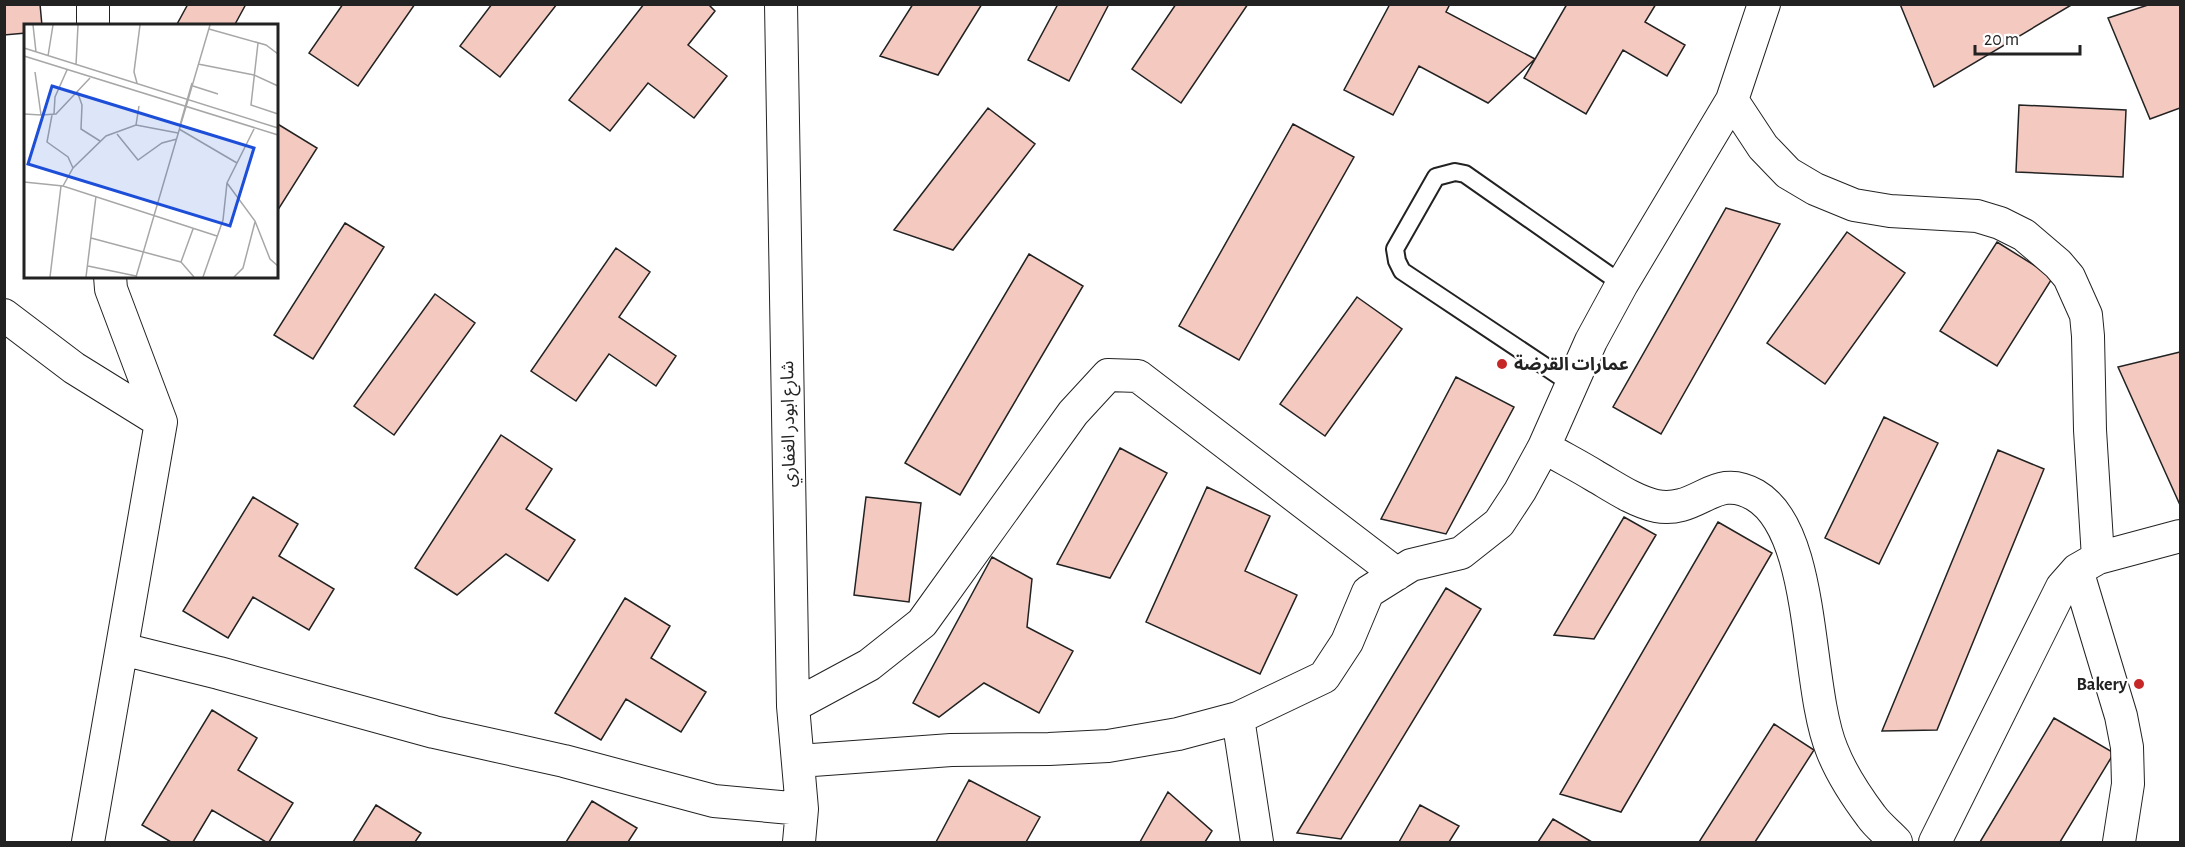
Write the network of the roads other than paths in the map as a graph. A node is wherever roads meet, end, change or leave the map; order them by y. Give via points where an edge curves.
1 (93, 4) edge
2 (780, 4) edge
3 (1764, 4) edge
4 (93, 24) edge
5 (1732, 100) junction
6 (110, 278) edge
7 (1622, 284) junction
8 (4, 315) edge
9 (1573, 385) junction
10 (161, 422) junction
11 (1544, 447) junction
12 (2181, 536) edge
13 (2087, 564) junction
14 (1397, 574) junction
15 (122, 649) junction
16 (793, 706) junction
17 (1238, 718) junction
18 (799, 761) junction
19 (802, 808) junction
20 (88, 843) edge
21 (799, 843) edge
22 (1257, 843) edge
23 (1896, 843) edge
24 (1935, 843) edge
25 (2119, 843) edge

1 - 4 street
2 - 16 street, شارع ابودر الغفاري
3 - 5 street
5 - 7 street
5 - 13 street via 1763,147 1788,173 1815,189 1854,206 1890,212 1977,216 2000,223 2024,235 2069,277 2086,315 2088,336
6 - 10 street
7 - 9 street via 1591,341
7 - 9 lane via 1465,174 1455,172 1436,177 1395,249 1402,271
8 - 10 street via 74,368
9 - 11 street
10 - 15 street
11 - 14 street via 1499,523 1461,553 1410,565
11 - 23 street via 1655,506 1674,507 1694,502 1715,489 1736,487 1756,496 1773,511 1797,561 1831,748 1846,779
12 - 13 street
13 - 24 street via 2062,587
13 - 25 street via 2127,747 2127,784
14 - 16 street via 1138,376 1108,375 1073,413 922,622 869,665
14 - 17 street via 1368,592 1347,642 1324,677
15 - 19 street via 714,801
15 - 20 street
16 - 18 street, شارع ابودر الغفاري
17 - 18 street via 1178,734 1108,746 951,750
17 - 22 street
18 - 19 street, شارع ابودر الغفاري
19 - 21 street, شارع ابودر الغفاري

